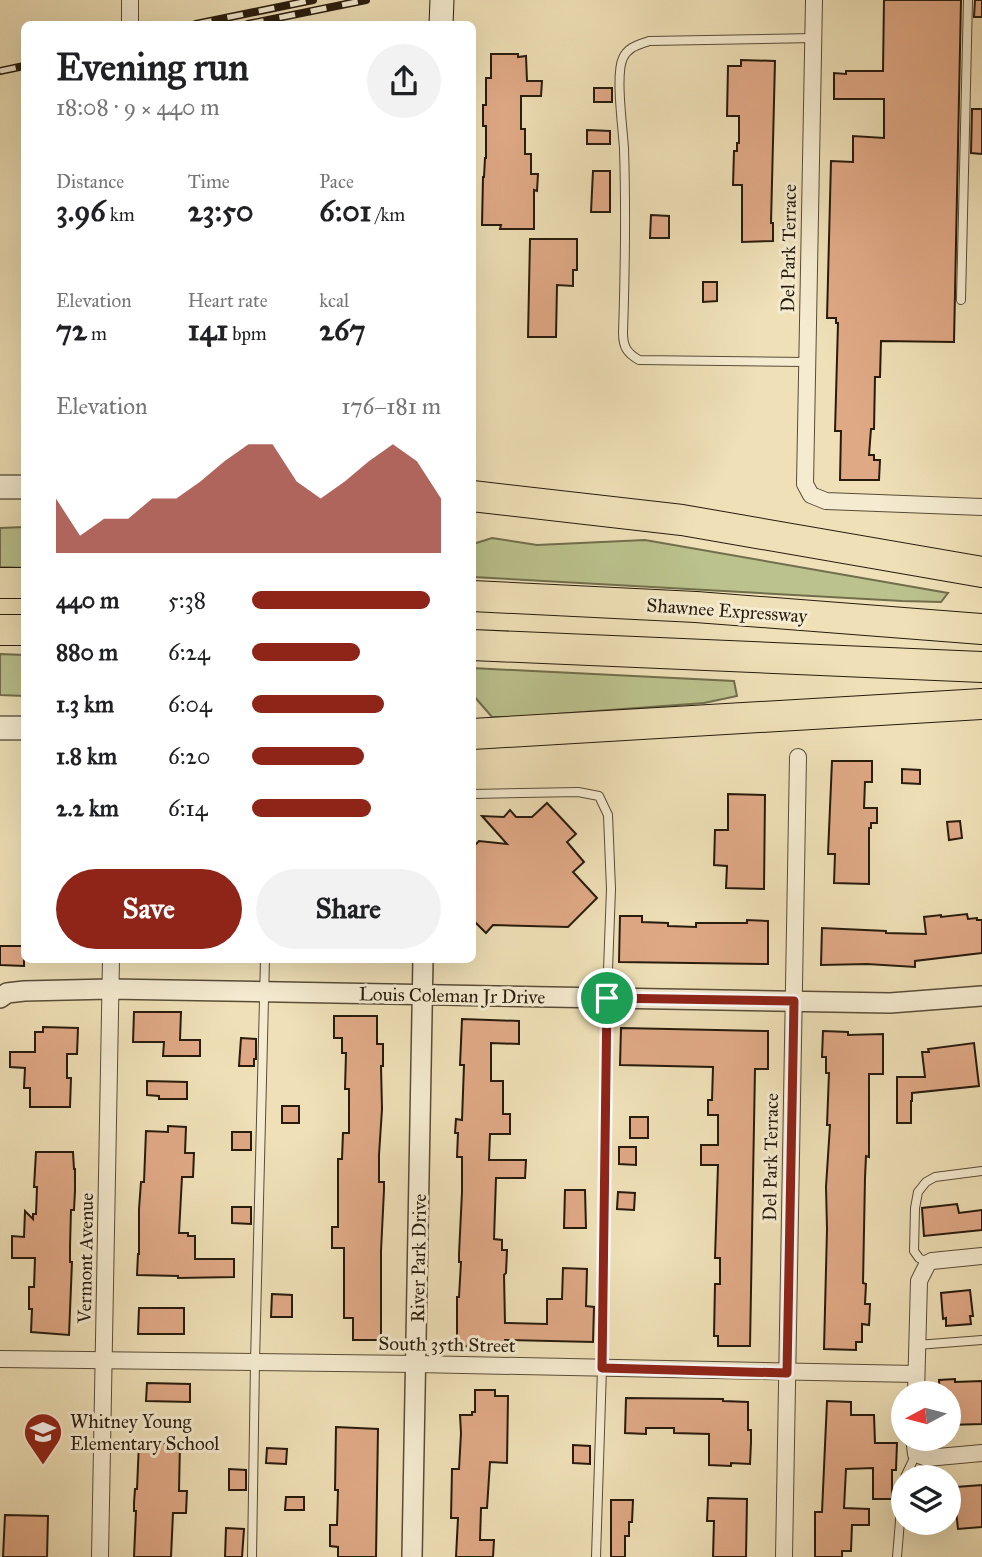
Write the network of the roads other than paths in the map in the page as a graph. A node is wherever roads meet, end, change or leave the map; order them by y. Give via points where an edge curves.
1 (131, 0) edge
2 (442, 0) edge
3 (814, 0) edge
4 (968, 0) edge
5 (130, 21) edge
6 (441, 21) edge
7 (813, 38) junction
8 (961, 300) dead end
9 (806, 362) junction
10 (476, 481) edge
11 (0, 487) edge
12 (21, 487) edge
13 (476, 496) edge
14 (503, 498) junction
15 (982, 507) edge
16 (982, 572) edge
17 (0, 583) edge
18 (21, 583) edge
19 (476, 596) edge
20 (982, 629) edge
21 (0, 630) edge
22 (21, 630) edge
23 (476, 645) edge
24 (982, 667) edge
25 (982, 704) edge
26 (0, 728) edge
27 (21, 728) edge
28 (476, 734) edge
29 (798, 757) dead end
30 (476, 794) edge
31 (111, 963) edge
32 (265, 963) edge
33 (423, 963) edge
34 (110, 989) junction
35 (265, 992) junction
36 (422, 994) junction
37 (2, 995) edge
38 (982, 996) edge
39 (607, 998) junction
40 (794, 1001) junction
41 (982, 1171) edge
42 (982, 1256) edge
43 (928, 1263) junction
44 (982, 1340) edge
45 (917, 1345) junction
46 (0, 1359) edge
47 (104, 1361) junction
48 (255, 1363) junction
49 (416, 1364) junction
50 (602, 1368) junction
51 (787, 1373) junction
52 (916, 1374) junction
53 (916, 1381) edge
54 (920, 1451) edge
55 (982, 1453) edge
56 (899, 1535) edge
57 (100, 1557) edge
58 (252, 1557) edge
59 (412, 1557) edge
60 (596, 1557) edge
61 (784, 1557) edge
62 (897, 1557) edge

1 - 5 street
2 - 6 main road
3 - 7 street, Del Park Terrace
4 - 8 lane
7 - 9 street, Del Park Terrace
7 - 9 lane via 649,41 629,49 622,60 620,89 626,351 639,360
9 - 15 street, Del Park Terrace via 804,475 811,495 826,501
10 - 14 highway
11 - 12 main road
13 - 14 highway
14 - 16 highway via 682,520
17 - 18 highway
19 - 20 highway, Shawnee Expressway
21 - 22 highway
23 - 24 highway
25 - 28 highway
26 - 27 main road
29 - 40 street, Del Park Terrace
30 - 39 lane via 578,792 599,796 608,815 611,889
31 - 34 street, Vermont Avenue
32 - 35 lane
33 - 36 street, River Park Drive
34 - 35 street, Louis Coleman Jr Drive
34 - 37 street, Louis Coleman Jr Drive
34 - 47 street, Vermont Avenue
35 - 36 street, Louis Coleman Jr Drive
35 - 48 lane
36 - 39 street, Louis Coleman Jr Drive
36 - 49 street, River Park Drive
38 - 40 street, Louis Coleman Jr Drive via 890,1003
39 - 40 street, Louis Coleman Jr Drive
39 - 50 lane
40 - 51 street, Del Park Terrace
41 - 43 lane via 935,1177 918,1192 914,1251
42 - 43 street
43 - 45 street via 919,1281
44 - 45 lane
45 - 52 street
46 - 47 street, South 35th Street
47 - 48 street, South 35th Street
47 - 57 street, Vermont Avenue
48 - 49 street, South 35th Street
48 - 58 lane
49 - 50 street, South 35th Street
49 - 59 street, River Park Drive
50 - 51 street, South 35th Street
50 - 60 lane
51 - 52 street, South 35th Street
51 - 61 street, Del Park Terrace
52 - 53 street
54 - 55 street via 926,1458
56 - 62 lane

